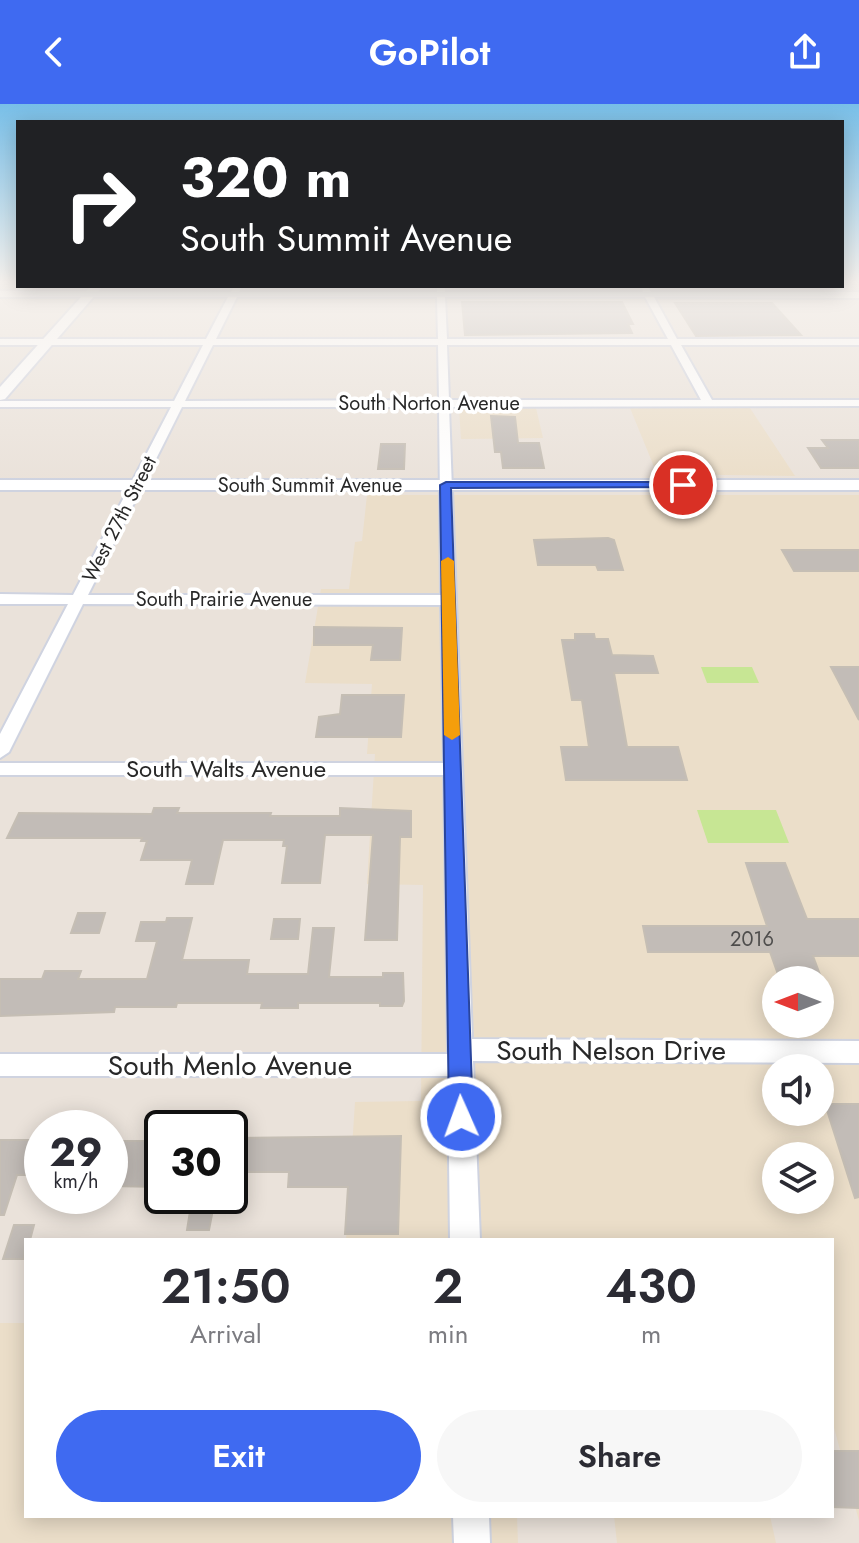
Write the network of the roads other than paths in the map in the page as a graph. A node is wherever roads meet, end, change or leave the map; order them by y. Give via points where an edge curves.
1 (43, 348) edge
2 (206, 348) edge
3 (442, 348) edge
4 (677, 348) edge
5 (0, 396) edge
6 (178, 403) junction
7 (444, 403) junction
8 (708, 403) junction
9 (859, 403) edge
10 (0, 404) edge
11 (0, 485) edge
12 (136, 485) junction
13 (446, 485) junction
14 (859, 485) edge
15 (0, 599) edge
16 (78, 599) junction
17 (449, 600) junction
18 (0, 752) edge
19 (0, 769) edge
20 (453, 769) junction
21 (859, 1052) edge
22 (460, 1058) junction
23 (0, 1065) edge
24 (465, 1238) edge
25 (471, 1518) edge
26 (472, 1543) edge

1 - 5 main road
2 - 6 street, West 27th Street
3 - 7 street
4 - 8 street
6 - 7 street, South Norton Avenue
6 - 10 street, South Norton Avenue
6 - 12 street, West 27th Street
7 - 8 street, South Norton Avenue
7 - 13 street
8 - 9 street, South Norton Avenue
11 - 12 street, South Summit Avenue
12 - 13 street, South Summit Avenue
12 - 16 street, West 27th Street
13 - 14 street, South Summit Avenue
13 - 17 street
15 - 16 street, South Prairie Avenue
16 - 17 street, South Prairie Avenue
16 - 18 street, West 27th Street
17 - 20 street
19 - 20 street, South Walts Avenue
20 - 22 street
21 - 22 street, South Nelson Drive
22 - 23 street, South Menlo Avenue
22 - 24 street
25 - 26 street

